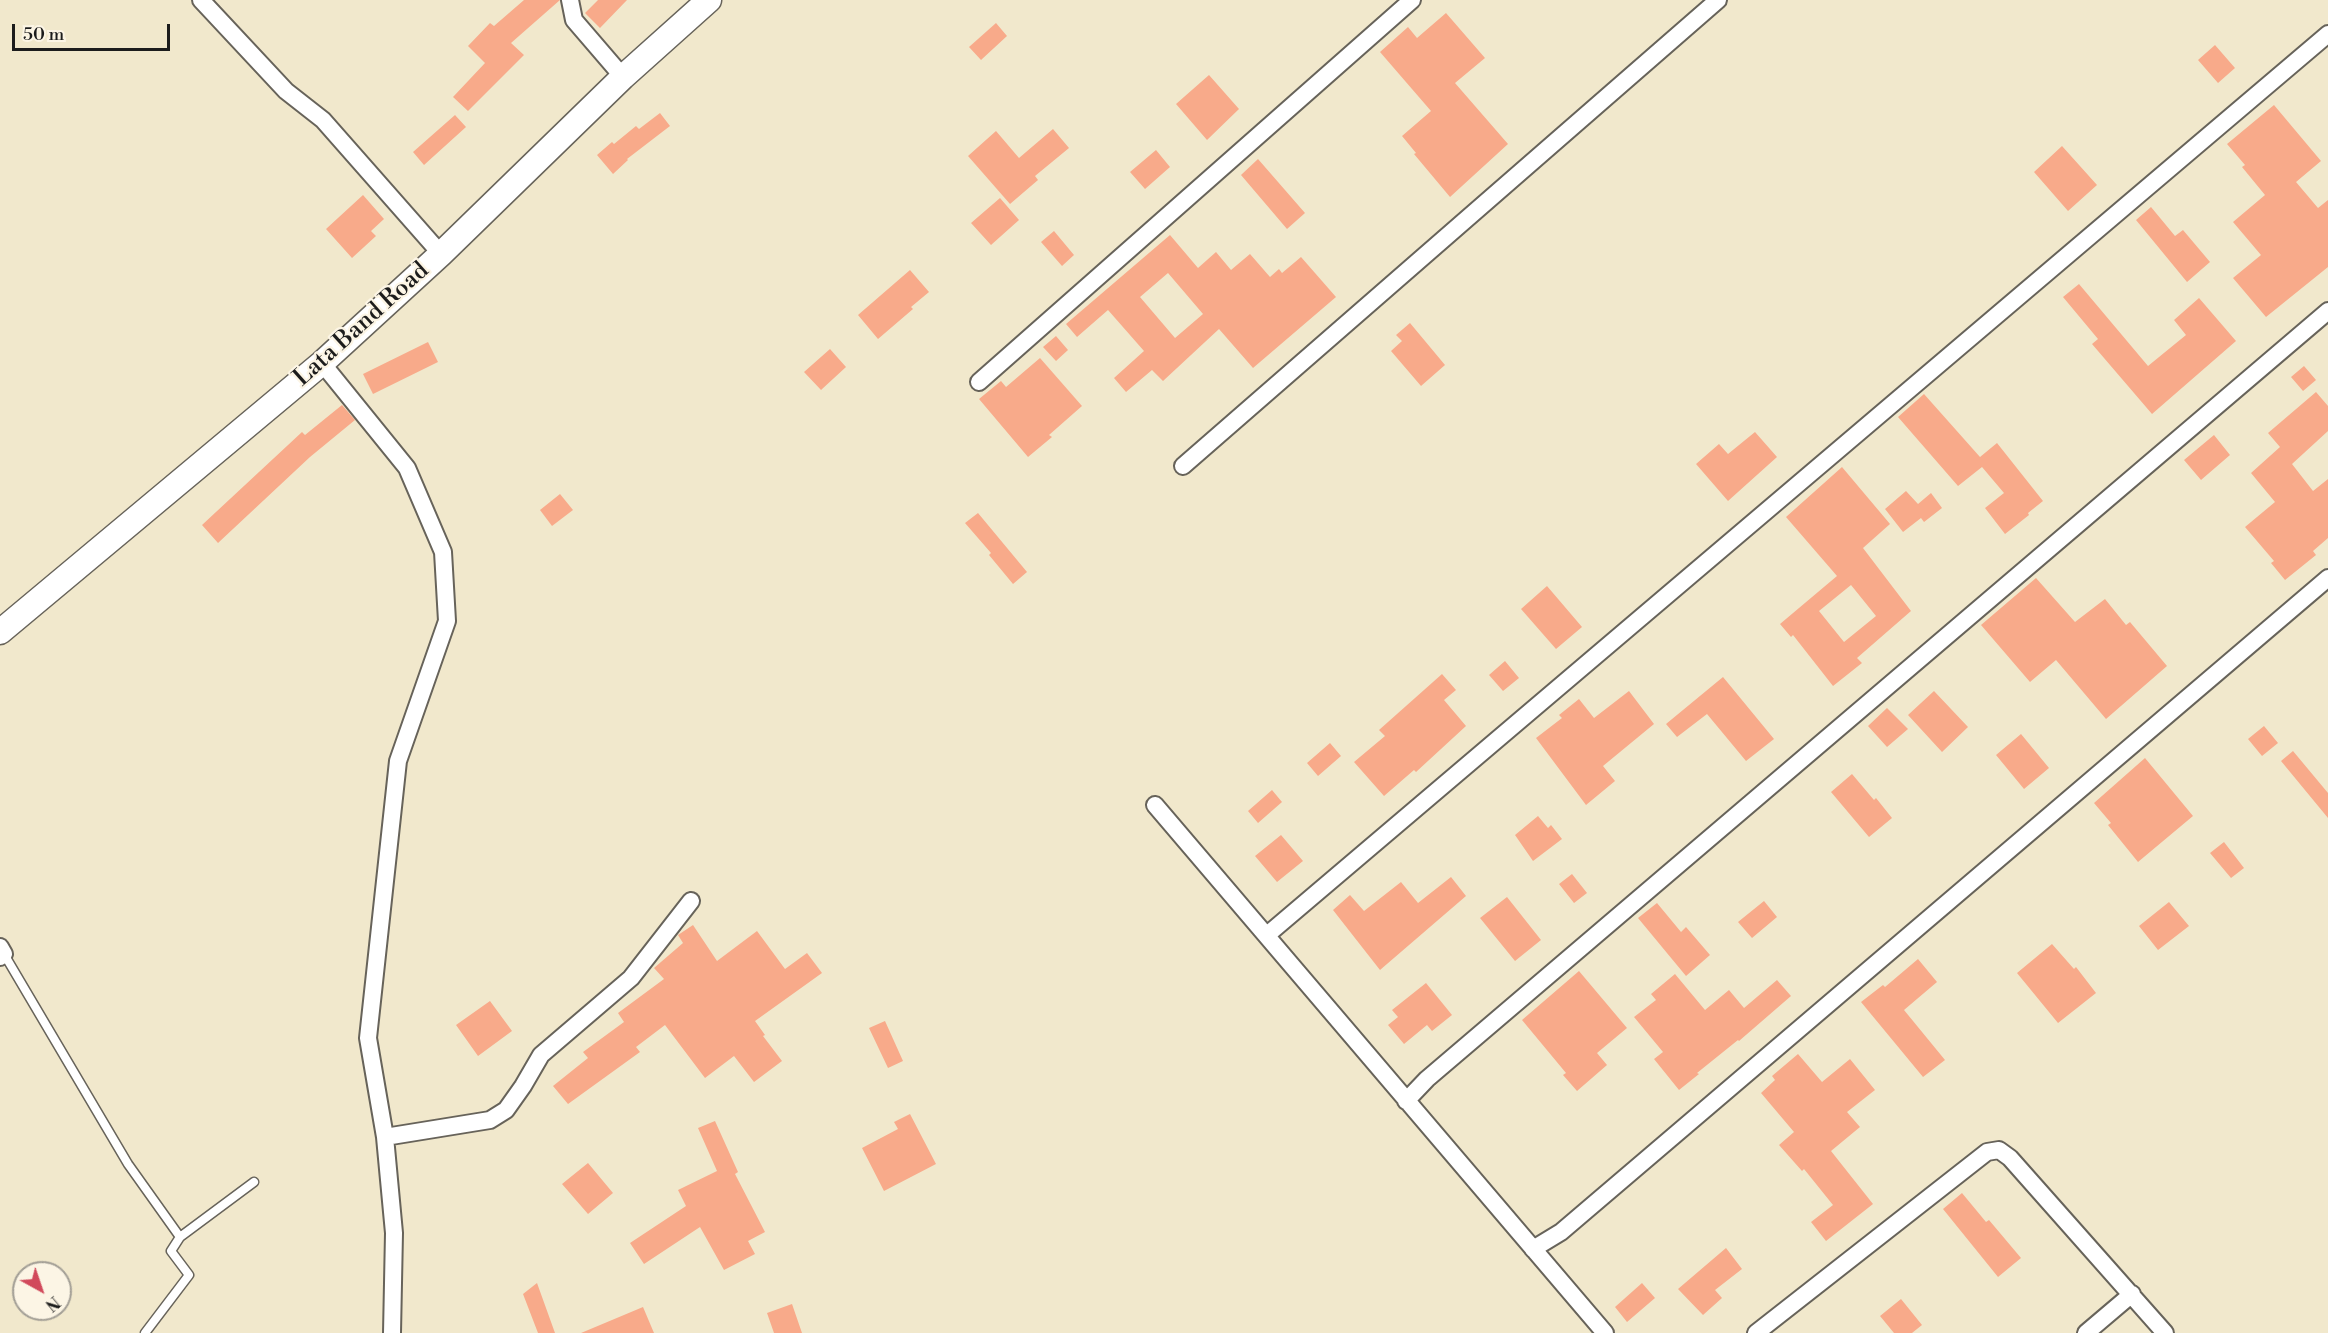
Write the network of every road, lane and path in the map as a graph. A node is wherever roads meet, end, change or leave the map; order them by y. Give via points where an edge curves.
1 (201, 0) edge
2 (570, 0) edge
3 (708, 0) edge
4 (1412, 0) edge
5 (1718, 0) edge
6 (2328, 34) edge
7 (623, 77) junction
8 (441, 254) junction
9 (2328, 311) edge
10 (322, 363) junction
11 (979, 382) dead end
12 (1183, 466) dead end
13 (2328, 578) edge
14 (0, 632) edge
15 (1155, 805) dead end
16 (691, 901) dead end
17 (1266, 935) junction
18 (1, 953) edge
19 (1406, 1101) junction
20 (385, 1137) junction
21 (255, 1182) dead end
22 (180, 1237) junction
23 (1533, 1249) junction
24 (2132, 1294) junction
25 (145, 1333) edge
26 (392, 1333) edge
27 (1605, 1333) edge
28 (1756, 1333) edge
29 (2086, 1333) edge
30 (2165, 1333) edge

1 - 8 street via 286,92 323,120
2 - 7 street via 574,20
3 - 7 main road, Lata Band Road
4 - 11 street
5 - 12 street
6 - 17 street
7 - 8 main road, Lata Band Road
8 - 10 main road, Lata Band Road
9 - 19 street via 1426,1079
10 - 14 main road, Lata Band Road
10 - 20 street via 407,468 443,552 447,621 398,761 368,1038
13 - 23 street via 1561,1232
15 - 17 street
16 - 20 street via 631,978 541,1055 506,1110 490,1120
17 - 19 street
18 - 22 lane via 128,1164
19 - 23 street
20 - 26 street via 394,1233
21 - 22 lane
22 - 25 lane via 171,1251 189,1275
23 - 27 street
24 - 28 street via 2000,1150 1987,1152
24 - 29 street
24 - 30 street

